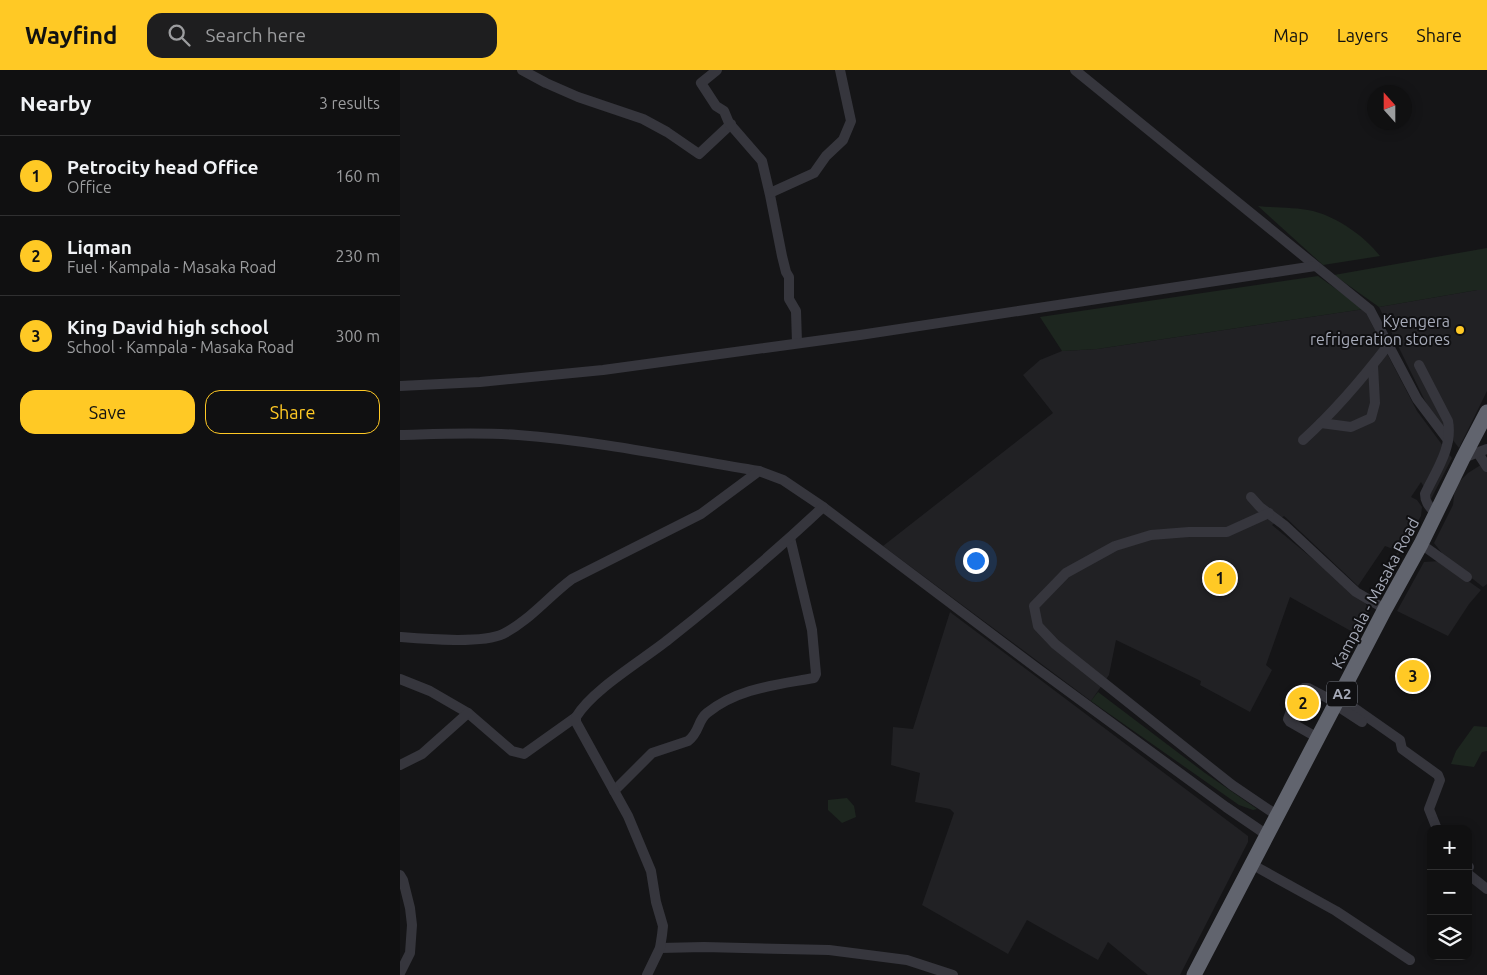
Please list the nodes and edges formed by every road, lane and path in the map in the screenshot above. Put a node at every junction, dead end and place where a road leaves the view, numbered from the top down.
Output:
1 (522, 70) edge
2 (717, 70) edge
3 (840, 70) edge
4 (1075, 70) edge
5 (731, 124) junction
6 (770, 193) junction
7 (1315, 266) junction
8 (797, 343) junction
9 (1389, 344) junction
10 (1419, 365) dead end
11 (1372, 366) junction
12 (400, 386) edge
13 (1487, 412) edge
14 (1321, 423) junction
15 (400, 436) edge
16 (1303, 440) dead end
17 (1448, 440) junction
18 (1482, 451) edge
19 (1462, 458) junction
20 (1487, 467) edge
21 (759, 471) junction
22 (1251, 497) dead end
23 (823, 507) junction
24 (1269, 513) junction
25 (1436, 514) junction
26 (790, 538) junction
27 (1421, 544) junction
28 (1467, 577) dead end
29 (1385, 610) junction
30 (400, 637) edge
31 (400, 679) edge
32 (1302, 690) dead end
33 (1337, 702) junction
34 (1291, 711) dead end
35 (468, 713) junction
36 (576, 717) junction
37 (1318, 738) junction
38 (400, 765) edge
39 (614, 791) junction
40 (1278, 816) junction
41 (1429, 825) edge
42 (1435, 825) edge
43 (1267, 835) junction
44 (1253, 865) junction
45 (400, 875) edge
46 (1472, 877) edge
47 (1487, 889) edge
48 (660, 948) junction
49 (1410, 960) dead end
50 (400, 973) edge
51 (647, 975) edge
52 (953, 975) edge
53 (1194, 975) edge

1 - 5 street
2 - 5 street
3 - 6 street
4 - 7 street
5 - 6 street
6 - 8 street
7 - 8 street
7 - 9 street
8 - 12 street
9 - 11 street
9 - 17 street
10 - 17 street
11 - 14 street
11 - 14 street
13 - 19 highway, Kampala - Masaka Road / A2
14 - 16 street
15 - 21 street
17 - 25 street
18 - 19 street
18 - 20 street
19 - 25 highway, Kampala - Masaka Road / A2
21 - 23 street
21 - 30 street
22 - 24 street
23 - 26 street
23 - 43 street
24 - 29 street
24 - 40 street
25 - 27 highway, Kampala - Masaka Road / A2
26 - 36 street
26 - 39 street
27 - 28 street
27 - 29 highway, Kampala - Masaka Road / A2
29 - 33 highway, Kampala - Masaka Road / A2
31 - 35 street
32 - 33 street
33 - 37 highway, Kampala - Masaka Road / A2
33 - 41 street
33 - 42 street
34 - 37 street
35 - 36 street
35 - 38 street
36 - 39 street
37 - 40 highway, Kampala - Masaka Road / A2
39 - 48 street
40 - 43 highway, Kampala - Masaka Road / A2
43 - 44 highway, Kampala - Masaka Road / A2
44 - 49 street
44 - 53 highway, Kampala - Masaka Road / A2
45 - 50 street
46 - 47 street
48 - 51 street
48 - 52 street

